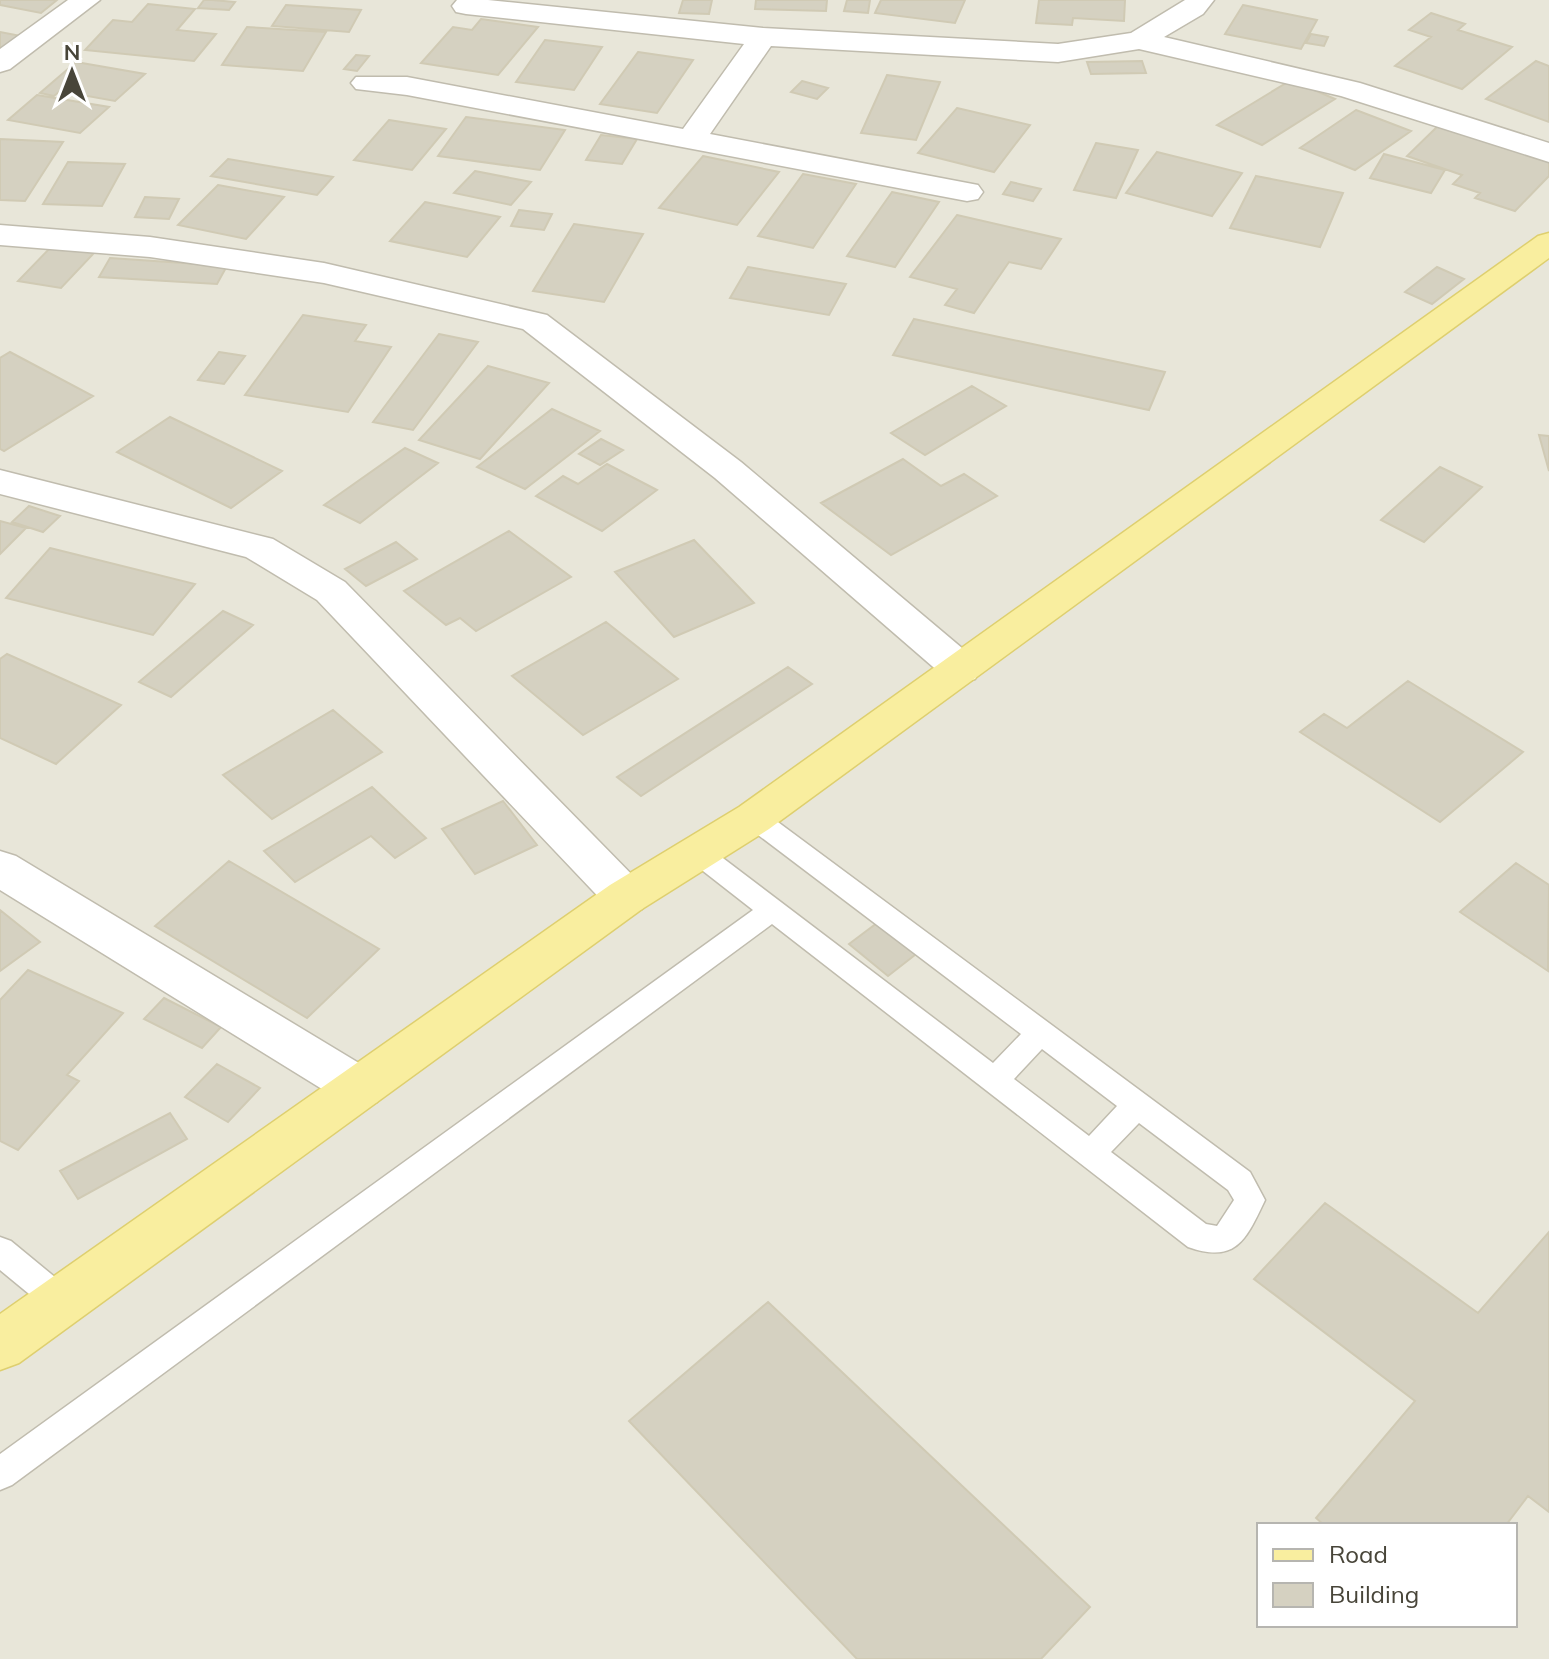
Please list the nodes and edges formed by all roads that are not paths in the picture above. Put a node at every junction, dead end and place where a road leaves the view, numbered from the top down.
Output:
1 (86, 0) edge
2 (1200, 0) edge
3 (466, 6) dead end
4 (763, 37) junction
5 (1139, 40) junction
6 (0, 63) edge
7 (366, 83) dead end
8 (691, 140) junction
9 (1549, 153) edge
10 (967, 192) dead end
11 (0, 235) edge
12 (1549, 243) edge
13 (0, 482) edge
14 (961, 669) junction
15 (754, 818) junction
16 (698, 853) junction
17 (0, 868) edge
18 (626, 897) junction
19 (772, 910) junction
20 (1041, 1032) junction
21 (995, 1080) junction
22 (360, 1088) junction
23 (1137, 1105) junction
24 (1090, 1154) junction
25 (0, 1251) edge
26 (62, 1302) junction
27 (0, 1345) edge
28 (0, 1474) edge

1 - 6 street
2 - 5 street
3 - 4 street
4 - 5 street
4 - 8 street
5 - 9 street
7 - 8 street
8 - 10 street
11 - 14 street
12 - 14 main road
13 - 18 street
14 - 15 main road
15 - 16 main road
15 - 20 lane
16 - 18 main road
16 - 19 lane
17 - 22 street
18 - 22 main road
19 - 21 lane
19 - 28 lane
20 - 21 lane
20 - 23 lane
21 - 24 lane
22 - 26 main road
23 - 24 lane
23 - 24 lane
25 - 26 lane
26 - 27 main road

